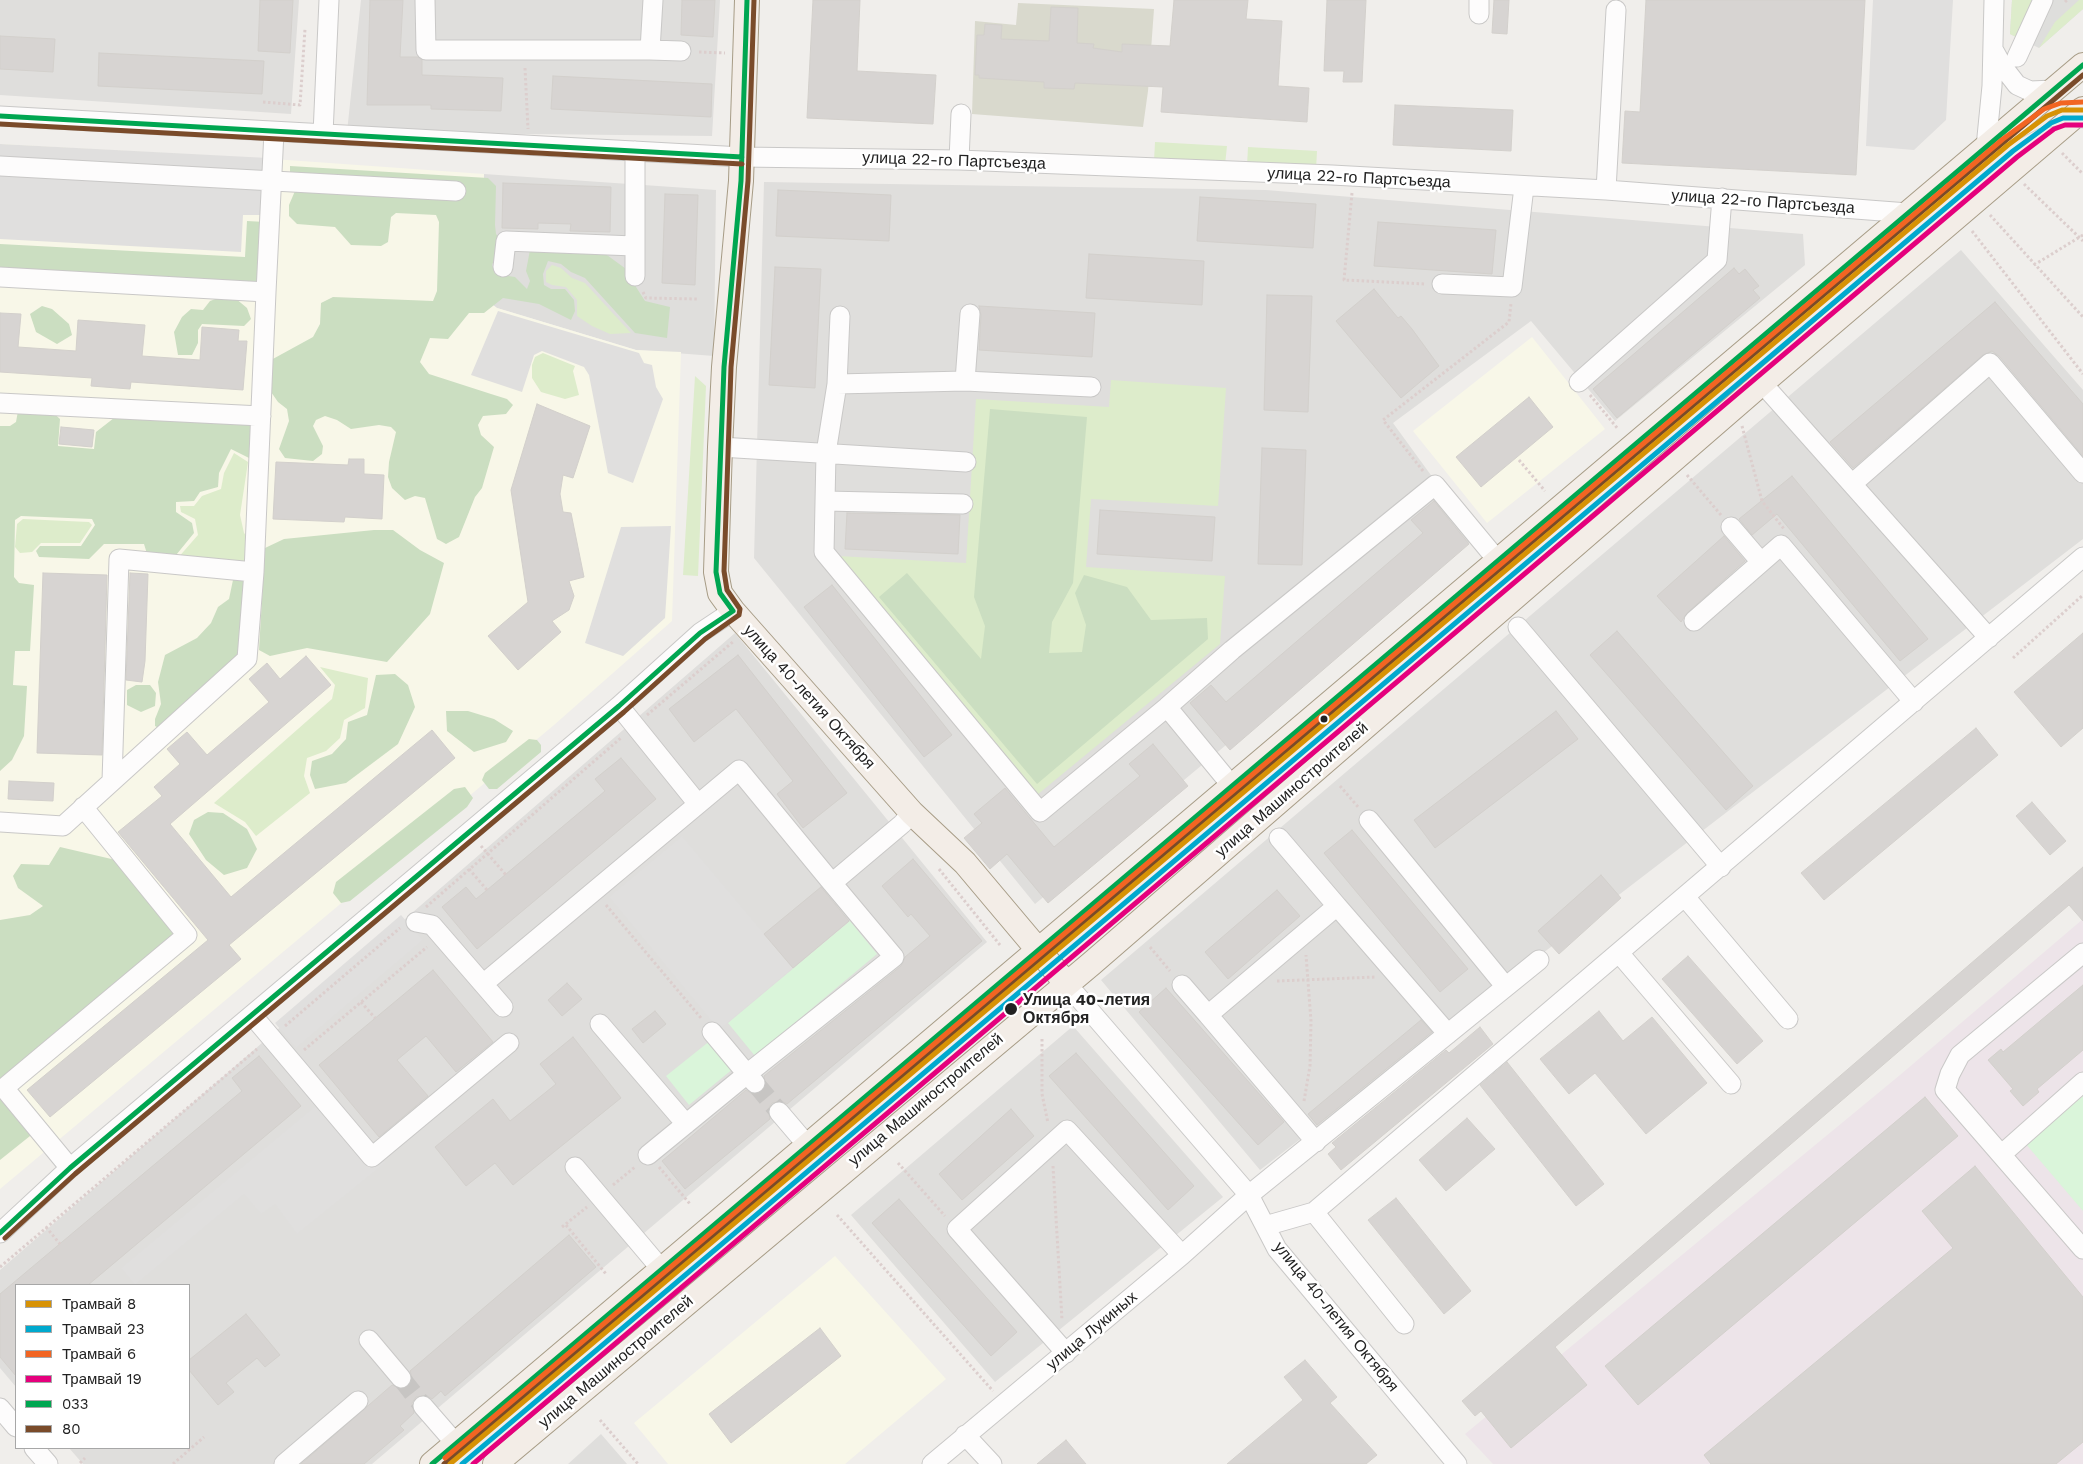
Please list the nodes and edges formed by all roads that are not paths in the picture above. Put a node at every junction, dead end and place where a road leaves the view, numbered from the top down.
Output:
1 (329, 0) edge
2 (425, 0) edge
3 (653, 0) edge
4 (747, 0) edge
5 (1994, 0) edge
6 (2043, 0) edge
7 (1616, 10) dead end
8 (1993, 49) junction
9 (650, 50) junction
10 (681, 51) road end
11 (2017, 58) dead end
12 (2083, 65) edge
13 (2054, 90) junction
14 (2083, 109) edge
15 (961, 114) dead end
16 (0, 116) edge
17 (274, 132) junction
18 (323, 134) junction
19 (1986, 147) junction
20 (635, 151) junction
21 (742, 158) junction
22 (959, 160) junction
23 (0, 166) edge
24 (272, 182) junction
25 (1524, 187) junction
26 (1606, 190) junction
27 (456, 191) dead end
28 (1722, 198) junction
29 (1908, 213) junction
30 (634, 246) junction
31 (503, 266) dead end
32 (635, 276) road end
33 (0, 277) edge
34 (1442, 284) road end
35 (266, 292) junction
36 (970, 314) dead end
37 (840, 316) dead end
38 (964, 381) junction
39 (1579, 382) road end
40 (1762, 383) junction
41 (837, 384) junction
42 (1091, 387) dead end
43 (0, 403) edge
44 (261, 416) junction
45 (720, 447) junction
46 (826, 453) junction
47 (966, 462) dead end
48 (2083, 473) edge
49 (1852, 484) junction
50 (825, 502) junction
51 (962, 504) dead end
52 (1731, 527) road end
53 (2083, 558) edge
54 (1498, 561) junction
55 (1761, 562) junction
56 (254, 572) junction
57 (732, 611) junction
58 (1694, 621) dead end
59 (1518, 627) dead end
60 (1989, 638) junction
61 (1914, 702) junction
62 (619, 706) junction
63 (1167, 707) junction
64 (112, 781) junction
65 (1232, 786) junction
66 (698, 804) junction
67 (83, 807) junction
68 (912, 813) junction
69 (1368, 820) road end
70 (0, 822) edge
71 (1279, 838) dead end
72 (1720, 867) junction
73 (832, 883) junction
74 (1684, 897) junction
75 (1337, 906) junction
76 (414, 920) road end
77 (1038, 950) junction
78 (1619, 953) junction
79 (1539, 960) dead end
80 (2080, 963) edge
81 (1066, 983) junction
82 (483, 984) junction
83 (1182, 985) road end
84 (1506, 987) junction
85 (503, 1007) dead end
86 (252, 1014) junction
87 (1208, 1015) junction
88 (1788, 1019) dead end
89 (600, 1024) dead end
90 (712, 1032) road end
91 (1448, 1034) junction
92 (509, 1043) dead end
93 (751, 1079) junction
94 (2083, 1082) edge
95 (1730, 1084) dead end
96 (779, 1112) tunnel mouth
97 (686, 1124) junction
98 (1316, 1142) junction
99 (808, 1146) junction
100 (2002, 1154) junction
101 (648, 1155) road end
102 (575, 1167) dead end
103 (70, 1168) junction
104 (1249, 1195) junction
105 (1314, 1212) junction
106 (1265, 1226) junction
107 (0, 1232) edge
108 (2083, 1249) edge
109 (1182, 1255) junction
110 (662, 1270) junction
111 (1404, 1324) dead end
112 (369, 1340) dead end
113 (1065, 1351) junction
114 (401, 1378) tunnel mouth
115 (358, 1401) dead end
116 (423, 1406) tunnel mouth
117 (0, 1408) edge
118 (15, 1426) edge
119 (965, 1435) junction
120 (456, 1444) junction
121 (35, 1449) edge
122 (48, 1464) edge
123 (284, 1464) edge
124 (432, 1464) edge
125 (495, 1464) edge
126 (932, 1464) edge
127 (992, 1464) edge
128 (1457, 1464) edge

1 - 18 street
2 - 9 street
3 - 9 street
4 - 21 main road, улица 40-летия Октября
5 - 8 street
6 - 11 street
7 - 26 street
8 - 13 street
8 - 19 street
9 - 10 street
12 - 13 main road
13 - 19 main road
14 - 40 main road, улица Машиностроителей
15 - 22 street
16 - 17 street, улица 22-го Партсъезда
17 - 18 street, улица 22-го Партсъезда
17 - 24 street
18 - 20 street, улица 22-го Партсъезда
19 - 29 main road
20 - 21 street, улица 22-го Партсъезда
20 - 30 street
21 - 22 street, улица 22-го Партсъезда
21 - 45 main road, улица 40-летия Октября
22 - 25 street, улица 22-го Партсъезда
23 - 24 street
24 - 27 street
24 - 35 street
25 - 26 street, улица 22-го Партсъезда
25 - 34 street
26 - 28 street, улица 22-го Партсъезда
28 - 29 street, улица 22-го Партсъезда
28 - 39 street
29 - 54 main road
30 - 31 street
30 - 32 street
33 - 35 street
35 - 44 street
36 - 38 street
37 - 41 street
38 - 41 street
38 - 42 street
40 - 49 street
40 - 81 main road, улица Машиностроителей
41 - 46 street
43 - 44 street
44 - 56 street
45 - 46 street
45 - 57 main road, улица 40-летия Октября
46 - 47 street
46 - 50 street
48 - 49 street
49 - 60 street
50 - 51 street
50 - 63 street
52 - 55 street
53 - 60 street
54 - 63 street
54 - 65 main road
55 - 58 street
55 - 61 street
56 - 64 street
56 - 64 street
57 - 62 street
57 - 68 main road, улица 40-летия Октября
59 - 72 street
60 - 61 street
61 - 72 street
62 - 66 street
62 - 86 street
63 - 65 street
64 - 67 street
65 - 77 main road
66 - 73 street
66 - 82 street
67 - 70 street
67 - 103 street
68 - 73 street
68 - 77 main road, улица 40-летия Октября
69 - 84 street
71 - 75 street
72 - 74 street
73 - 93 street
74 - 78 street
74 - 88 street
75 - 87 street
75 - 91 street
76 - 82 street
77 - 81 main road, улица 40-летия Октября
77 - 99 main road
78 - 95 street
78 - 105 street
79 - 84 street, улица Лукиных
80 - 100 street
81 - 104 street, улица 40-летия Октября
81 - 125 main road, улица Машиностроителей
82 - 85 street
83 - 87 street
84 - 91 street, улица Лукиных
86 - 92 street
86 - 103 street
87 - 98 street
89 - 97 street
90 - 93 street
91 - 98 street, улица Лукиных
93 - 97 street
94 - 100 street
96 - 99 street
97 - 101 street
98 - 104 street, улица Лукиных
99 - 110 main road
100 - 108 street
102 - 110 street
103 - 107 street
104 - 106 street, улица 40-летия Октября
104 - 109 street, улица Лукиных
105 - 106 street
105 - 111 street
106 - 128 street, улица 40-летия Октября
109 - 113 street, улица Лукиных
109 - 113 street
110 - 120 main road
112 - 114 street
113 - 119 street, улица Лукиных
115 - 123 street
116 - 120 street
117 - 118 street
119 - 126 street, улица Лукиных
119 - 127 street
120 - 124 main road
121 - 122 street

